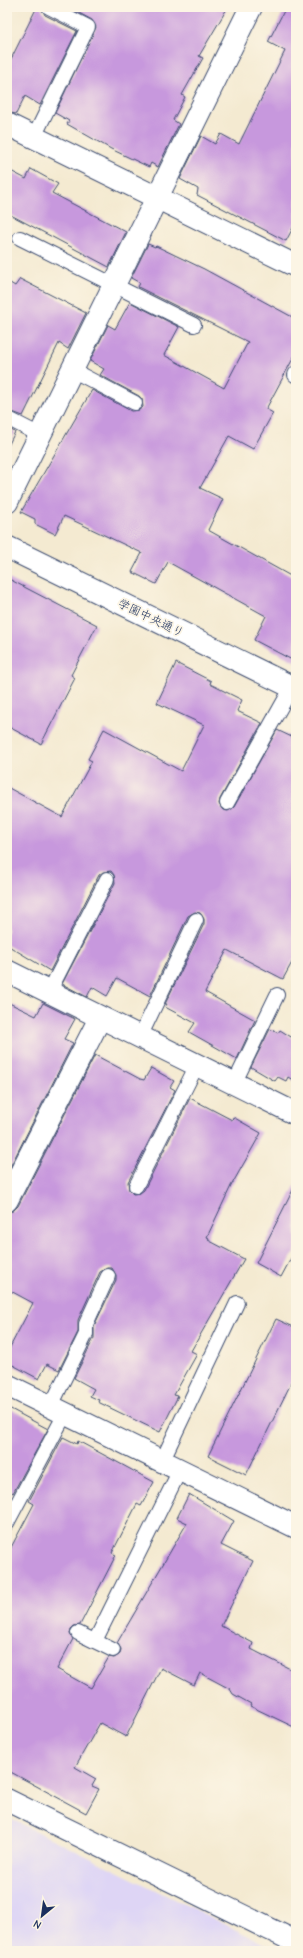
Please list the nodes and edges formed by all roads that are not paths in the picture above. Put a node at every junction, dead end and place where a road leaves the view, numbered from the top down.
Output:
1 (49, 7) edge
2 (251, 7) edge
3 (7, 124) edge
4 (34, 137) junction
5 (157, 198) junction
6 (20, 238) dead end
7 (296, 266) edge
8 (114, 286) junction
9 (194, 325) dead end
10 (72, 370) junction
11 (135, 403) dead end
12 (7, 418) edge
13 (40, 435) junction
14 (7, 502) edge
15 (7, 546) edge
16 (294, 688) edge
17 (226, 803) dead end
18 (107, 878) dead end
19 (196, 920) dead end
20 (7, 971) edge
21 (49, 992) junction
22 (277, 994) dead end
23 (100, 1018) junction
24 (140, 1037) junction
25 (197, 1065) junction
26 (234, 1084) junction
27 (296, 1114) edge
28 (136, 1186) dead end
29 (7, 1200) edge
30 (108, 1276) dead end
31 (237, 1303) dead end
32 (7, 1385) edge
33 (58, 1410) junction
34 (171, 1466) junction
35 (7, 1523) edge
36 (296, 1527) edge
37 (78, 1633) dead end
38 (96, 1641) junction
39 (113, 1650) dead end
40 (7, 1800) edge
41 (296, 1942) edge

1 - 4 lane
2 - 5 street
3 - 4 street
4 - 5 street
5 - 7 street
5 - 8 street
6 - 8 lane
8 - 9 lane
8 - 10 street
10 - 11 lane
10 - 13 street
12 - 13 lane
13 - 14 street
15 - 16 street, 学園中央通り
16 - 17 lane
18 - 21 lane
19 - 24 lane
20 - 21 street
21 - 23 street
22 - 26 lane
23 - 24 street
23 - 29 street
24 - 25 street
25 - 26 street
25 - 28 lane
26 - 27 street
30 - 33 lane
31 - 34 lane
32 - 33 street
33 - 34 street
33 - 35 lane
34 - 36 street
34 - 38 lane
37 - 38 lane
38 - 39 lane
40 - 41 street

